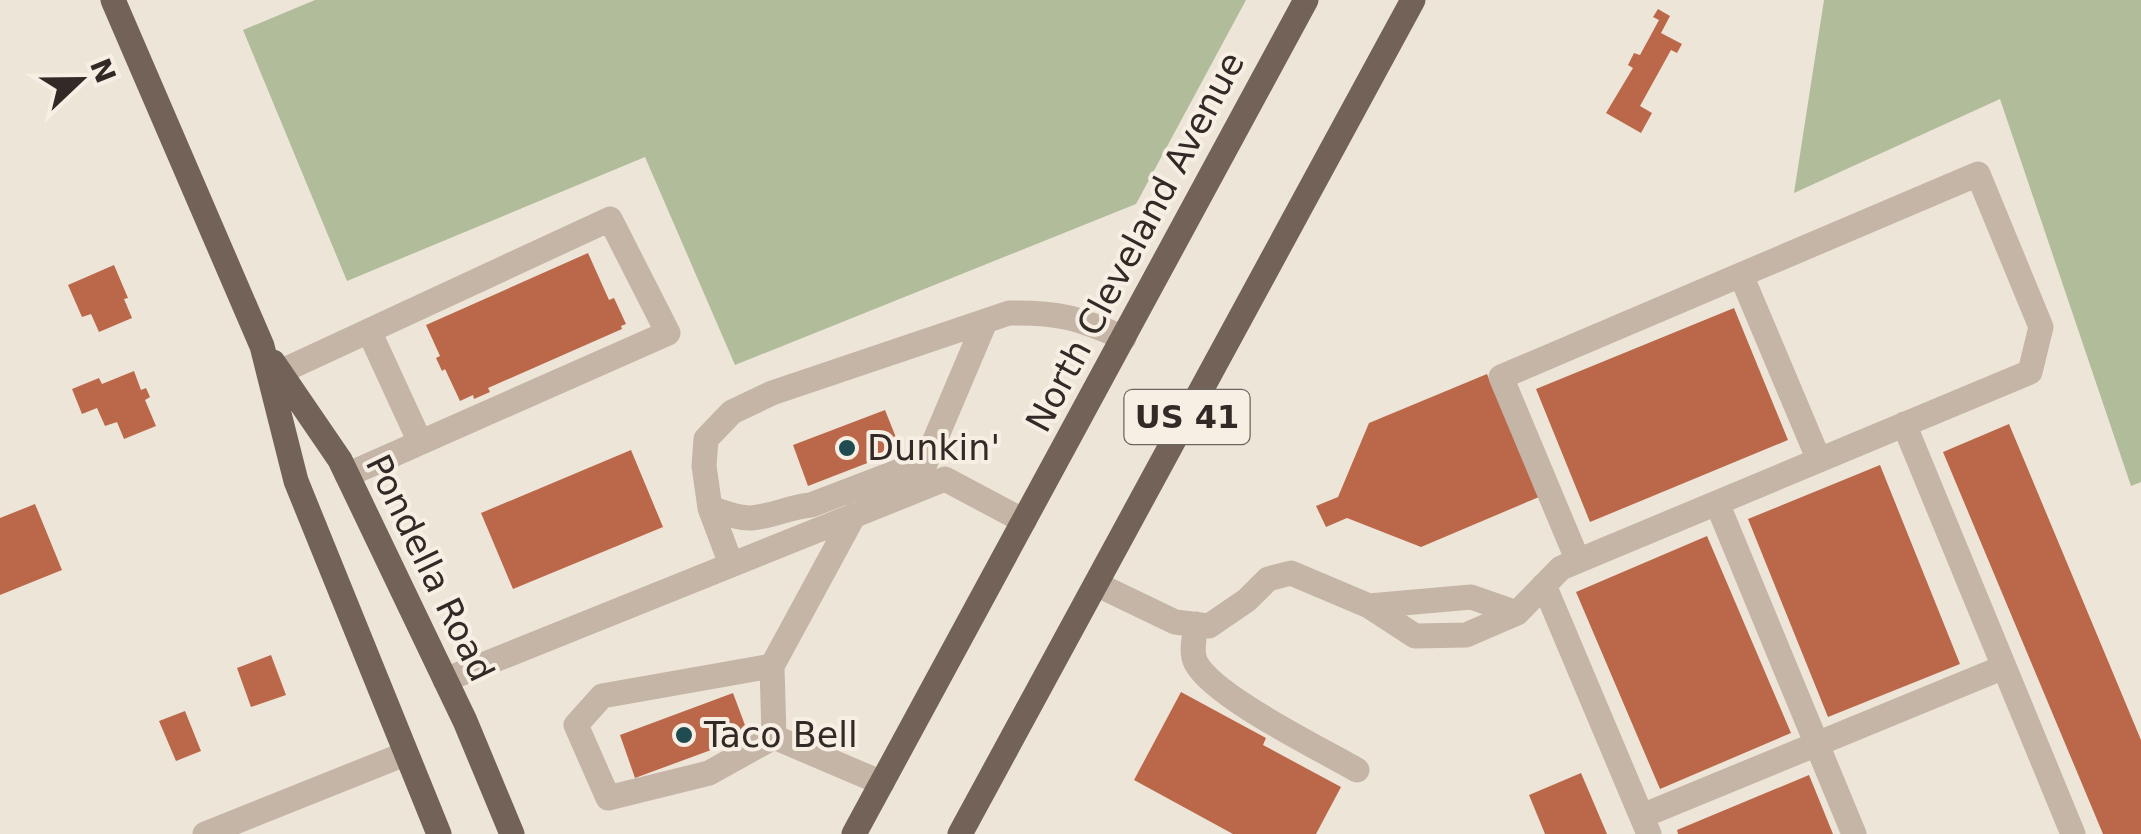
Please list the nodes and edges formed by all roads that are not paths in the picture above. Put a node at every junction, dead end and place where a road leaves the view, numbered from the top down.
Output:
1 (113, 0) edge
2 (1306, 0) edge
3 (1413, 0) edge
4 (1742, 275) junction
5 (985, 322) junction
6 (369, 330) junction
7 (1124, 338) junction
8 (262, 346) junction
9 (280, 372) junction
10 (1904, 424) junction
11 (420, 442) junction
12 (1819, 460) junction
13 (926, 461) junction
14 (347, 475) junction
15 (914, 492) junction
16 (1717, 502) junction
17 (710, 508) junction
18 (854, 515) junction
19 (1024, 522) junction
20 (1578, 561) junction
21 (732, 564) junction
22 (1096, 584) junction
23 (1544, 586) junction
24 (1369, 606) junction
25 (1518, 613) junction
26 (1196, 624) junction
27 (772, 666) junction
28 (2004, 667) junction
29 (445, 680) junction
30 (774, 737) junction
31 (1817, 744) junction
32 (405, 754) junction
33 (1357, 770) dead end
34 (882, 783) junction
35 (1645, 825) edge
36 (205, 834) edge
37 (439, 834) edge
38 (512, 834) edge
39 (854, 834) edge
40 (960, 834) edge
41 (1854, 834) edge
42 (2073, 834) edge

1 - 8 main road, Pondella Road
2 - 7 main road, North Cleveland Avenue / US 41
3 - 22 main road, US 41
4 - 10 street
4 - 12 street
4 - 20 street
5 - 7 street
5 - 13 street
5 - 17 street
6 - 9 street
6 - 11 street
6 - 11 street
7 - 19 main road, North Cleveland Avenue / US 41
8 - 9 main road, Pondella Road
8 - 32 main road, Pondella Road
9 - 14 main road, Pondella Road
10 - 12 street
10 - 28 street
11 - 14 street
12 - 16 street
13 - 15 street
13 - 17 street
14 - 29 main road, Pondella Road
15 - 18 street
15 - 19 street
16 - 20 street
16 - 31 street
17 - 21 street
18 - 21 street
18 - 27 street
19 - 34 main road, North Cleveland Avenue / US 41
20 - 23 street
21 - 29 street
22 - 26 street
22 - 40 main road, US 41
23 - 25 street
23 - 35 street
24 - 25 street
24 - 25 street
24 - 26 street
26 - 33 street
27 - 30 street
27 - 30 street
28 - 31 street
28 - 42 street
29 - 38 main road, Pondella Road
30 - 34 street
31 - 35 street
31 - 41 street
32 - 36 street
32 - 37 main road, Pondella Road
34 - 39 main road, North Cleveland Avenue / US 41

